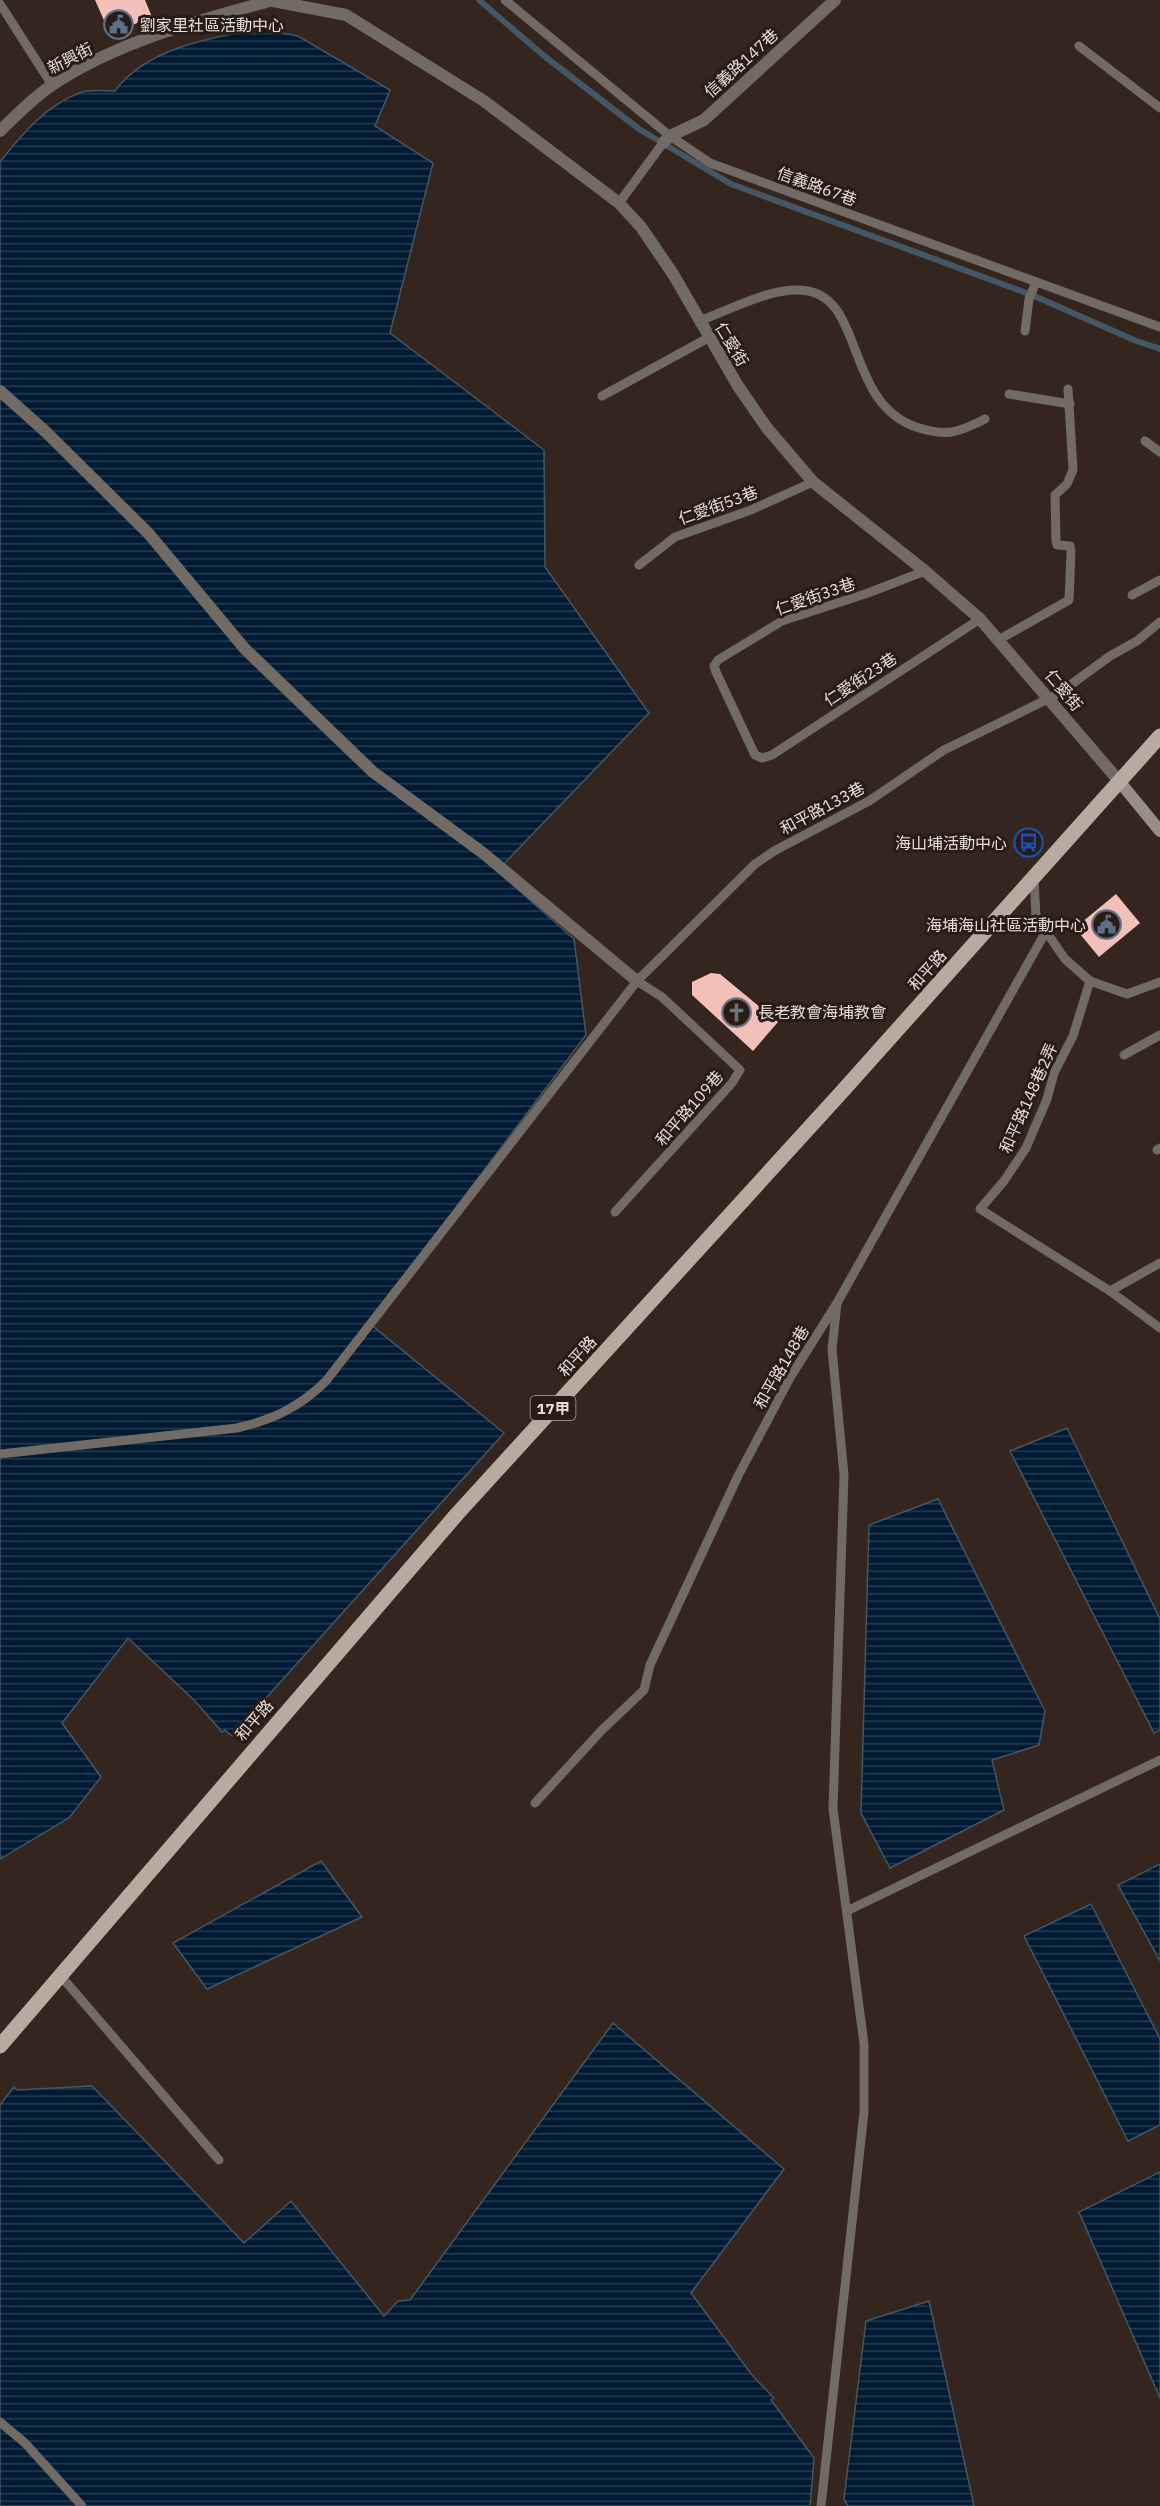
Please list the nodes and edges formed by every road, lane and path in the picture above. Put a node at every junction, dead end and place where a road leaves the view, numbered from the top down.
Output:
1 (505, 0) edge
2 (835, 0) edge
3 (269, 1) edge
4 (0, 4) edge
5 (1079, 46) dead end
6 (52, 85) junction
7 (1160, 108) edge
8 (0, 131) edge
9 (667, 140) junction
10 (620, 203) junction
11 (1034, 285) junction
12 (699, 321) junction
13 (1160, 326) edge
14 (1025, 331) dead end
15 (708, 338) junction
16 (1068, 388) dead end
17 (0, 391) edge
18 (1009, 394) dead end
19 (602, 396) dead end
20 (1070, 404) junction
21 (985, 418) dead end
22 (1144, 441) dead end
23 (1160, 452) edge
24 (813, 482) junction
25 (639, 565) dead end
26 (925, 571) junction
27 (1160, 580) edge
28 (1132, 595) dead end
29 (980, 619) junction
30 (1160, 622) edge
31 (1000, 639) junction
32 (1049, 698) junction
33 (1160, 736) edge
34 (755, 755) joint
35 (1119, 781) junction
36 (1160, 831) edge
37 (1034, 878) junction
38 (1045, 933) junction
39 (637, 981) junction
40 (1090, 981) junction
41 (1160, 982) edge
42 (1160, 1035) edge
43 (1124, 1055) dead end
44 (615, 1212) dead end
45 (1160, 1263) edge
46 (1110, 1292) junction
47 (837, 1303) junction
48 (1160, 1328) edge
49 (0, 1454) edge
50 (1160, 1760) edge
51 (535, 1803) dead end
52 (849, 1910) junction
53 (60, 1975) junction
54 (0, 2046) edge
55 (219, 2160) dead end
56 (0, 2422) edge
57 (82, 2506) edge
58 (820, 2506) edge

1 - 9 lane, 信義路67巷
2 - 9 street, 信義路147巷
3 - 6 street, 新興街
3 - 10 street, 仁愛街
4 - 6 lane
5 - 7 lane
6 - 8 street, 新興街
9 - 10 lane
9 - 11 lane, 信義路67巷
10 - 12 street, 仁愛街
11 - 13 lane, 信義路67巷
11 - 14 lane
12 - 15 street, 仁愛街
12 - 21 lane
15 - 19 lane
15 - 24 street, 仁愛街
16 - 20 lane
17 - 39 street
18 - 20 lane
20 - 31 lane
22 - 23 lane
24 - 25 lane, 仁愛街53巷
24 - 26 street, 仁愛街
26 - 29 street, 仁愛街
26 - 34 lane, 仁愛街33巷
27 - 28 lane
29 - 31 street, 仁愛街
29 - 34 lane, 仁愛街23巷
30 - 32 lane, 和平路133巷
31 - 32 street, 仁愛街
32 - 35 street, 仁愛街
32 - 39 lane, 和平路133巷
33 - 35 main road, 17甲
35 - 36 street
35 - 37 main road, 和平路 / 17甲
37 - 38 lane
37 - 53 main road, 和平路 / 17甲
38 - 40 lane
38 - 47 lane, 和平路148巷
39 - 44 lane, 和平路109巷
39 - 49 lane, 和平路133巷
40 - 41 lane
40 - 46 lane, 和平路148巷2弄
42 - 43 lane
45 - 46 lane
46 - 48 lane, 和平路148巷2弄
47 - 51 lane, 和平路148巷
47 - 52 lane
50 - 52 lane
52 - 58 lane
53 - 54 main road, 和平路 / 17甲
53 - 55 lane
56 - 57 lane

